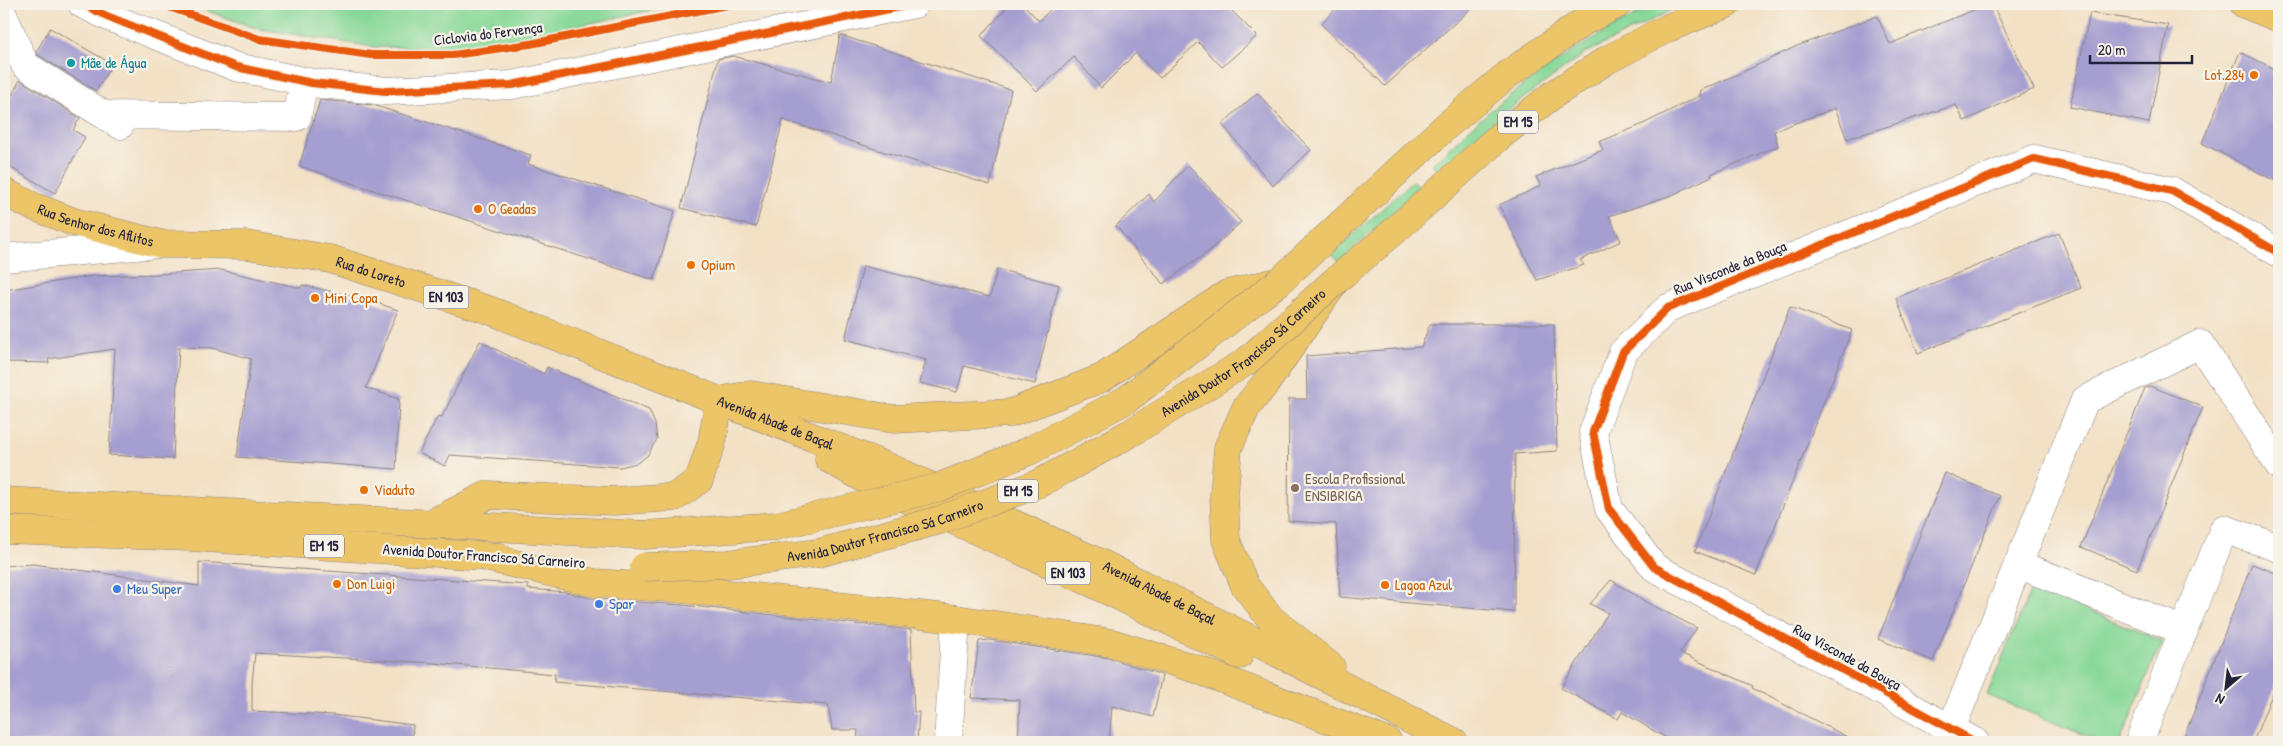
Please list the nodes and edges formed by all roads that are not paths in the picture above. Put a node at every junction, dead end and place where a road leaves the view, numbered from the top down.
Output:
1 (82, 4) edge
2 (914, 4) edge
3 (1618, 4) edge
4 (1727, 4) edge
5 (2244, 4) edge
6 (2279, 18) edge
7 (5, 26) edge
8 (304, 81) junction
9 (4, 192) edge
10 (161, 244) junction
11 (2279, 253) edge
12 (4, 258) edge
13 (1336, 280) junction
14 (1280, 281) junction
15 (719, 401) junction
16 (2279, 465) edge
17 (4, 501) edge
18 (430, 524) junction
19 (4, 530) edge
20 (2279, 548) edge
21 (482, 556) junction
22 (2018, 564) junction
23 (956, 619) junction
24 (2184, 631) junction
25 (1951, 729) junction
26 (1414, 731) edge
27 (948, 742) edge
28 (1388, 742) edge
29 (1454, 742) edge
30 (1975, 742) edge
31 (2139, 742) edge

1 - 8 street
2 - 8 street
3 - 14 main road, Avenida Doutor Francisco Sá Carneiro / EM 15
4 - 13 main road, Avenida Doutor Francisco Sá Carneiro / EM 15
5 - 6 main road
7 - 8 street
9 - 10 main road, Rua Senhor dos Aflitos / EN 103
10 - 12 street, Rua do Loreto
10 - 15 main road, Rua do Loreto / EN 103
11 - 25 street, Rua Visconde da Bouça
13 - 21 main road, Avenida Doutor Francisco Sá Carneiro / EM 15, bridge
13 - 26 main road
14 - 15 main road
14 - 18 main road, Avenida Doutor Francisco Sá Carneiro / EM 15, bridge
15 - 18 main road
15 - 26 main road, Avenida Abade de Baçal / EN 103
16 - 22 street
17 - 18 main road, Avenida Doutor Francisco Sá Carneiro / EM 15
19 - 21 main road, Avenida Doutor Francisco Sá Carneiro / EM 15
20 - 24 street
21 - 23 main road
22 - 24 street
22 - 25 street
23 - 27 street
23 - 28 main road
24 - 31 street
25 - 30 street, Rua Visconde da Bouça
26 - 29 main road, Avenida Abade de Baçal / EN 103

